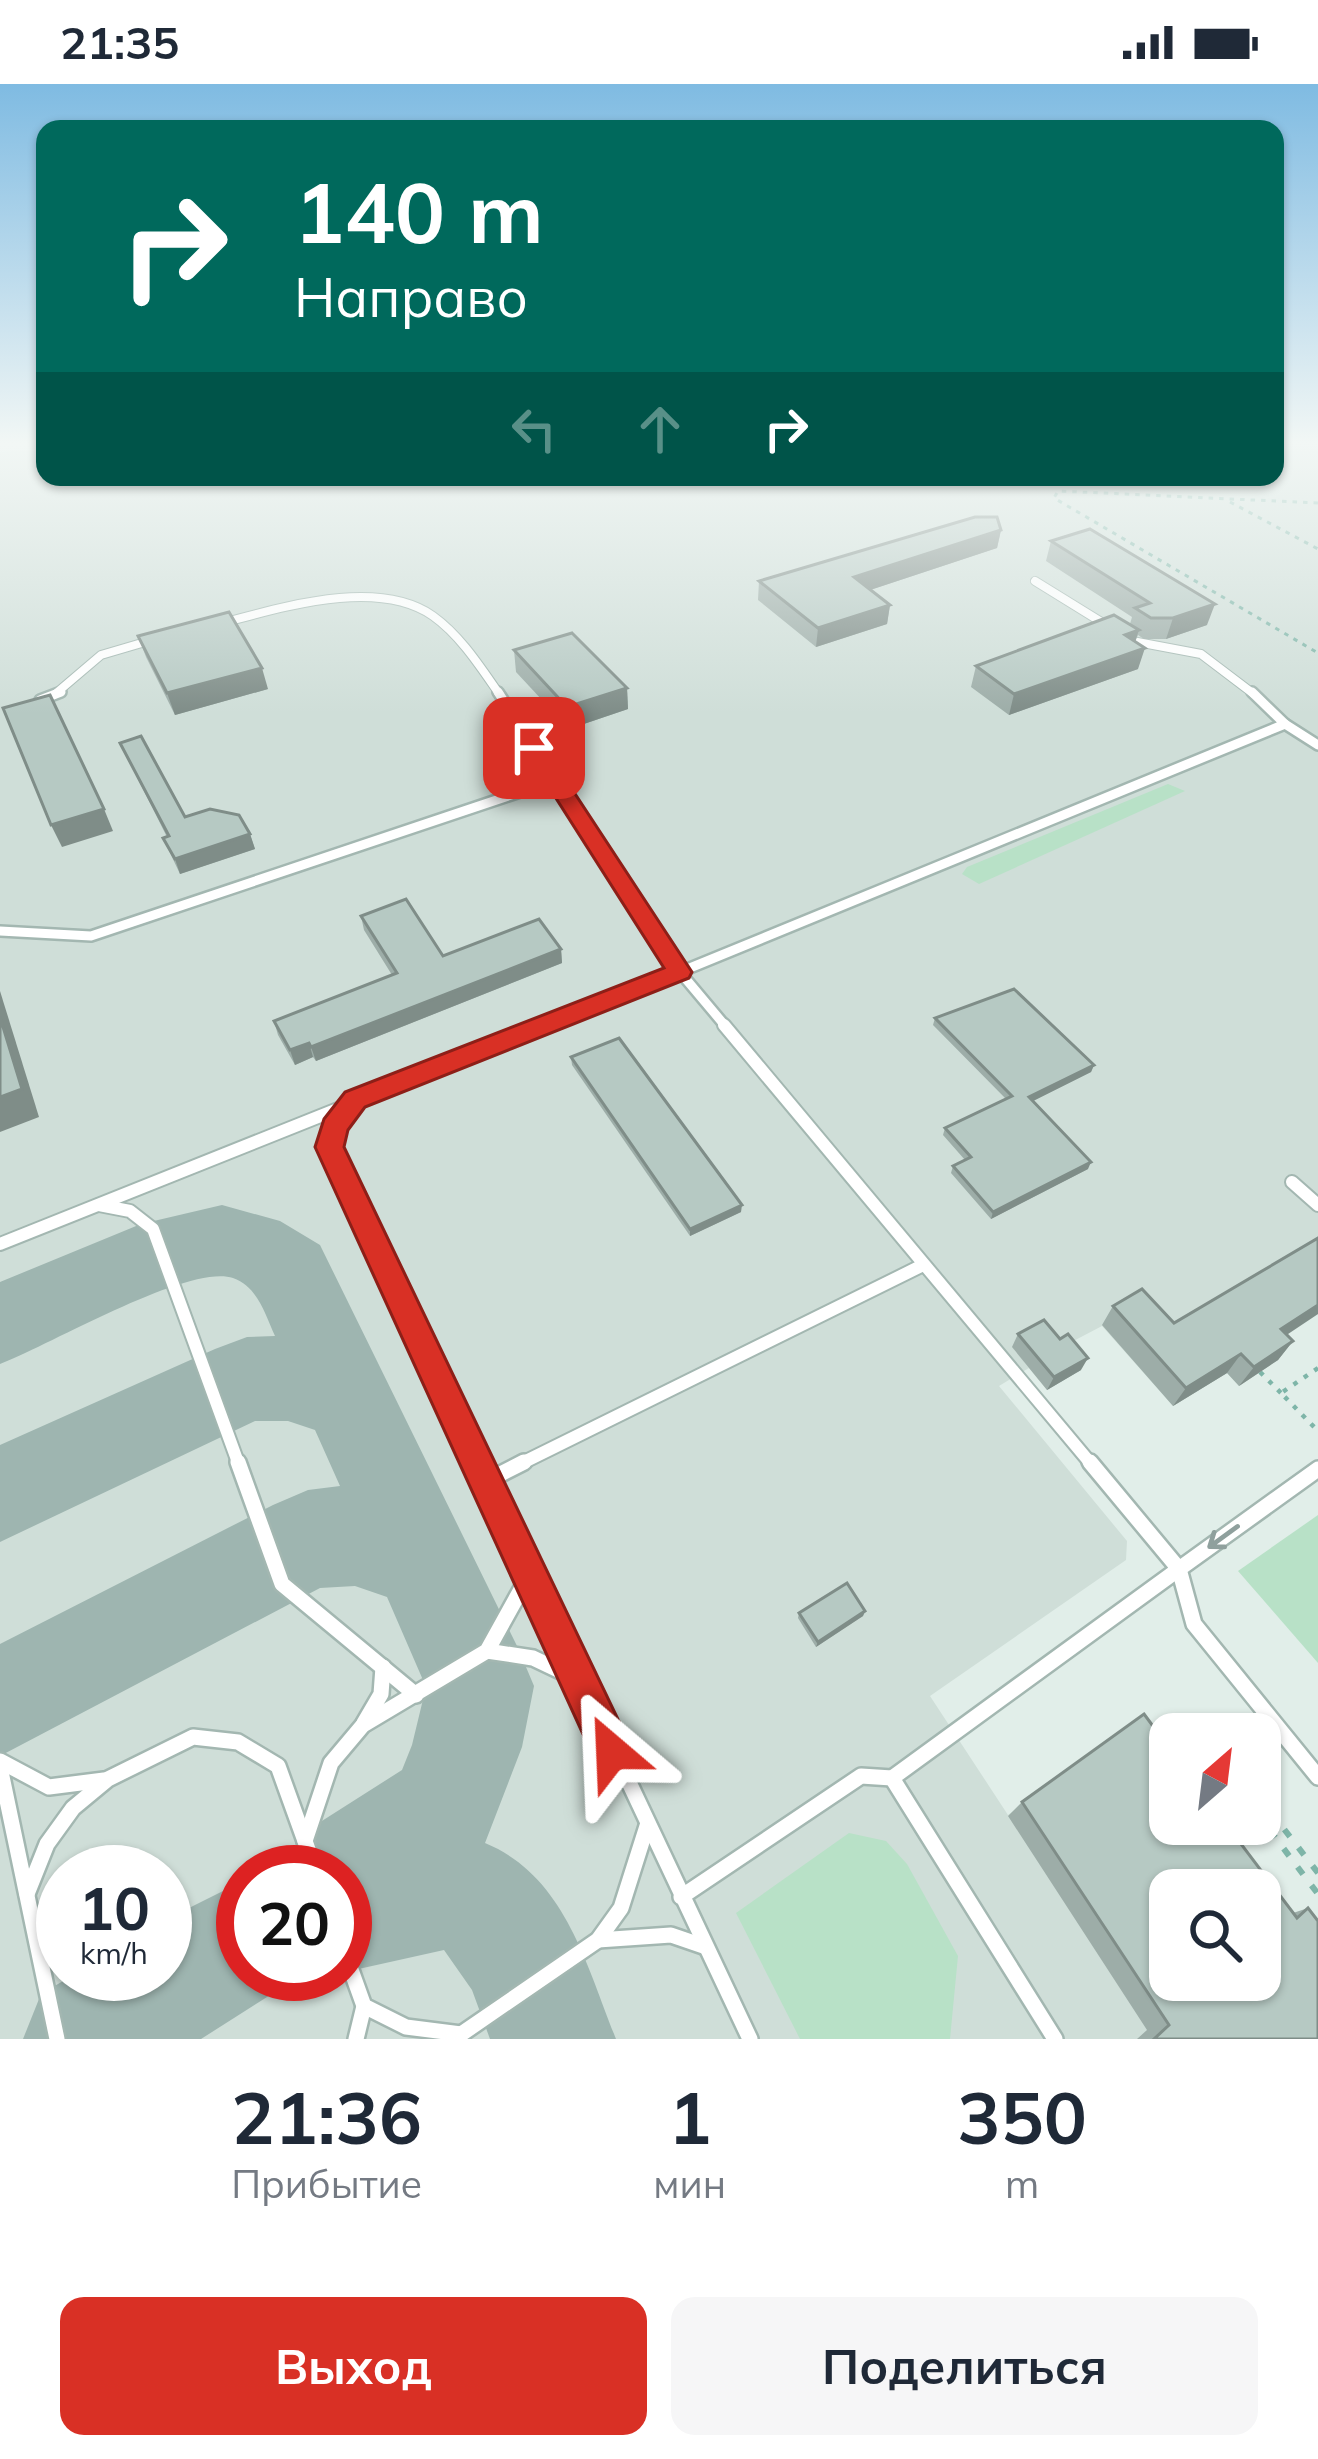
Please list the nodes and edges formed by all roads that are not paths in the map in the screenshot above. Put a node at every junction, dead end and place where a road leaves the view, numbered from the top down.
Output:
1 (1035, 581) dead end
2 (213, 625) edge
3 (172, 635) edge
4 (34, 701) edge
5 (1285, 724) junction
6 (1318, 745) edge
7 (556, 780) junction
8 (0, 931) edge
9 (680, 972) junction
10 (355, 1100) junction
11 (1292, 1183) dead end
12 (96, 1204) junction
13 (1318, 1204) edge
14 (0, 1244) edge
15 (922, 1265) junction
16 (1318, 1469) edge
17 (483, 1483) junction
18 (1179, 1569) junction
19 (528, 1577) junction
20 (487, 1651) junction
21 (383, 1667) junction
22 (577, 1679) junction
23 (416, 1695) junction
24 (363, 1725) junction
25 (0, 1764) edge
26 (1318, 1777) edge
27 (892, 1778) junction
28 (108, 1779) junction
29 (647, 1826) junction
30 (305, 1841) junction
31 (306, 1845) edge
32 (27, 1894) junction
33 (681, 1898) junction
34 (598, 1940) junction
35 (706, 1947) junction
36 (362, 2001) edge
37 (364, 2006) junction
38 (457, 2037) edge
39 (57, 2039) edge
40 (356, 2039) edge
41 (750, 2039) edge
42 (1055, 2039) edge

1 - 5 lane
2 - 7 lane
3 - 4 lane
5 - 6 lane
5 - 9 lane
7 - 8 lane
7 - 9 lane
9 - 10 lane
9 - 15 lane
10 - 12 lane
10 - 17 lane
11 - 13 lane
12 - 14 lane
12 - 21 lane
15 - 17 lane
15 - 18 lane
16 -> 18 lane
17 - 19 lane
18 - 26 lane
18 - 27 lane
19 - 20 lane
19 - 22 lane
20 - 22 lane
20 - 23 lane
21 - 23 lane
21 - 24 lane
22 - 29 lane
23 - 24 lane
24 - 30 lane
25 - 28 lane
25 - 32 lane
27 - 33 lane
27 - 42 lane
28 - 30 lane
28 - 32 lane
29 - 33 lane
29 - 34 lane
30 - 31 lane
32 - 39 lane
33 - 35 lane
34 - 35 lane
34 - 38 lane
35 - 41 lane
36 - 37 lane
37 - 38 lane
37 - 40 lane

